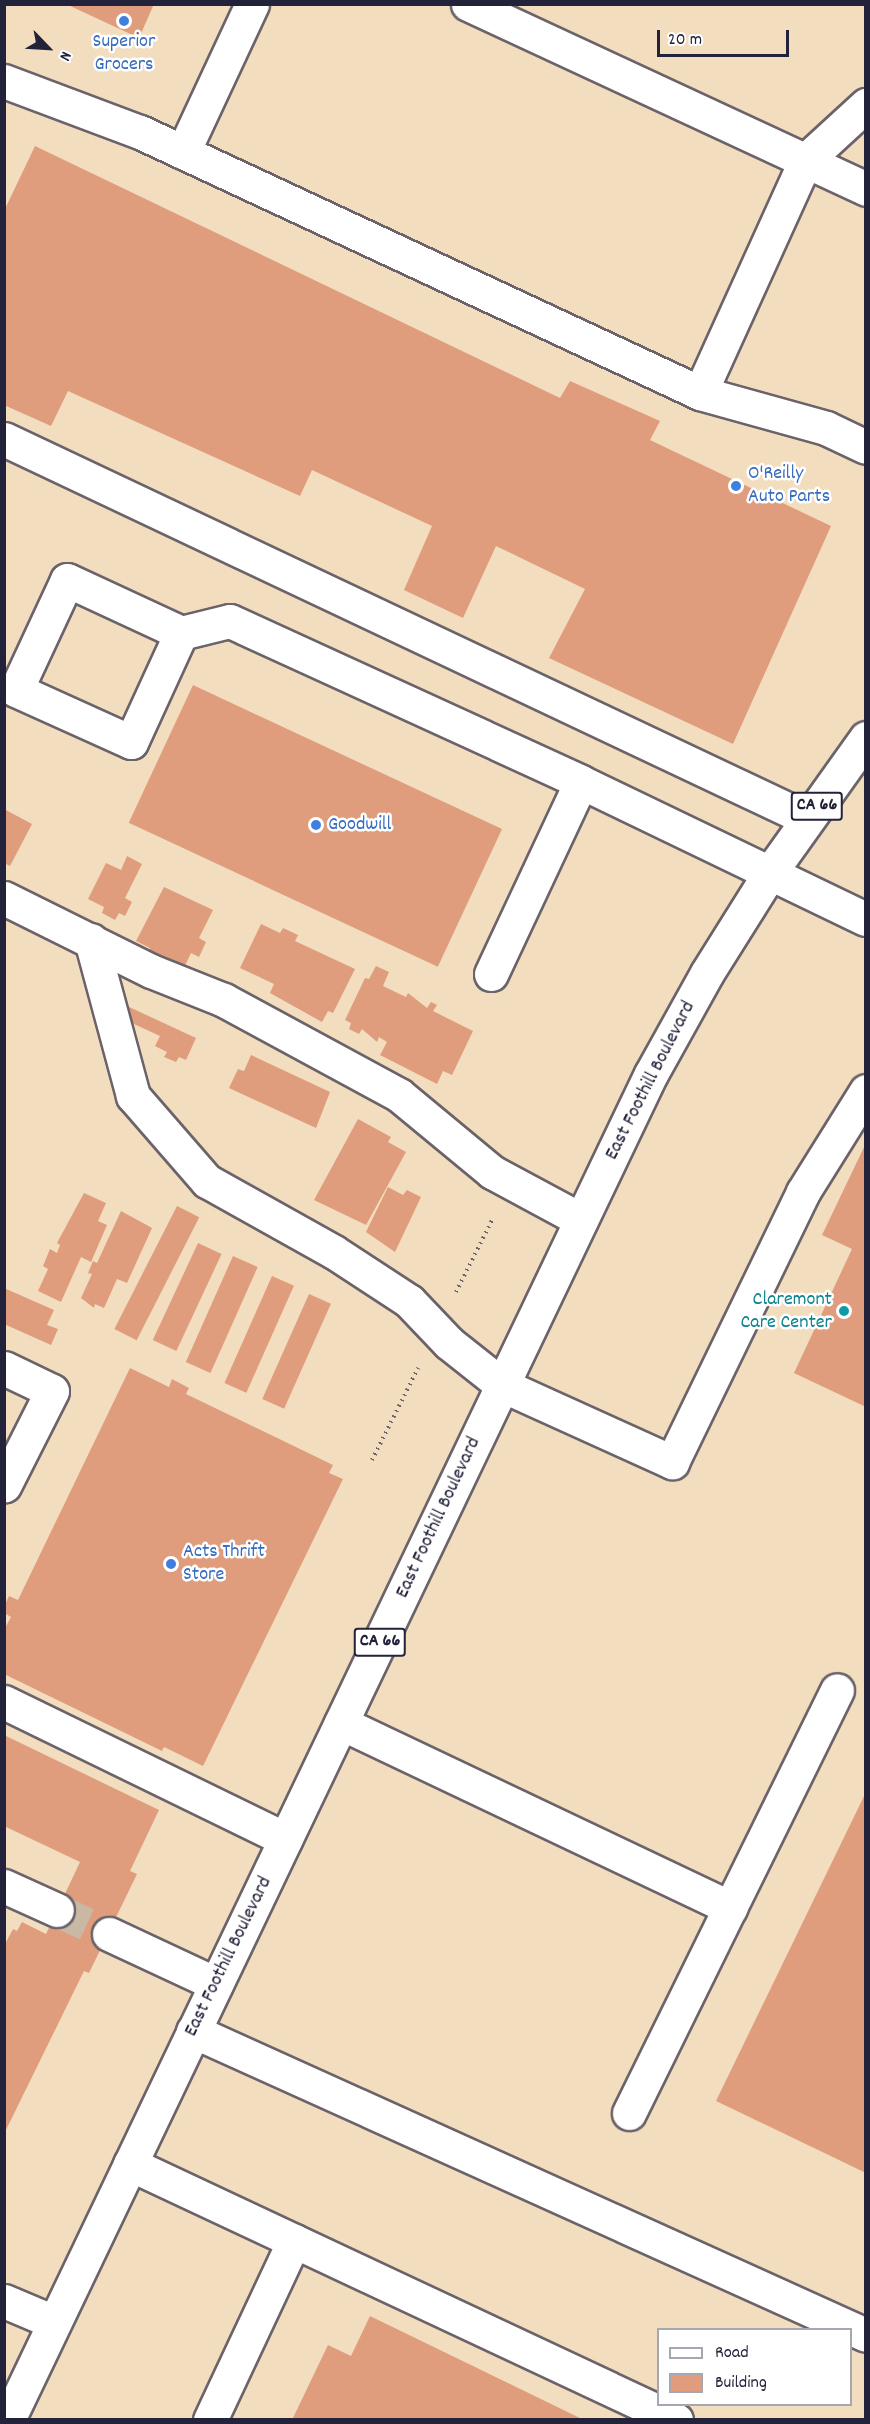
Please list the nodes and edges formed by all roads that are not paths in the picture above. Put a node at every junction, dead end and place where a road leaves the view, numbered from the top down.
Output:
1 (252, 4) edge
2 (468, 4) edge
3 (8, 91) edge
4 (866, 105) edge
5 (183, 152) junction
6 (805, 161) junction
7 (866, 189) edge
8 (700, 393) junction
9 (4, 439) edge
10 (866, 447) edge
11 (181, 633) junction
12 (866, 738) edge
13 (581, 782) junction
14 (808, 819) junction
15 (769, 874) junction
16 (4, 898) edge
17 (866, 919) edge
18 (91, 940) junction
19 (491, 974) dead end
20 (866, 1091) edge
21 (581, 1220) junction
22 (4, 1368) edge
23 (502, 1385) junction
24 (4, 1486) edge
25 (837, 1690) dead end
26 (4, 1702) edge
27 (341, 1723) junction
28 (285, 1839) junction
29 (4, 1886) edge
30 (730, 1908) junction
31 (57, 1910) tunnel mouth
32 (108, 1934) tunnel mouth
33 (216, 1984) junction
34 (193, 2031) junction
35 (630, 2113) dead end
36 (130, 2164) junction
37 (294, 2241) junction
38 (4, 2301) edge
39 (54, 2322) junction
40 (851, 2328) edge
41 (852, 2329) edge
42 (866, 2335) edge
43 (8, 2420) edge
44 (210, 2420) edge
45 (676, 2420) edge

1 - 5 main road
2 - 6 main road
3 - 5 main road
4 - 6 main road
5 - 8 main road
6 - 7 main road
6 - 8 main road
8 - 10 main road
9 - 14 main road
11 - 11 main road
11 - 13 main road
12 - 14 main road, East Foothill Boulevard / CA 66
13 - 15 main road
13 - 19 main road
14 - 15 main road, East Foothill Boulevard / CA 66
15 - 17 main road
15 - 21 main road, East Foothill Boulevard / CA 66
16 - 18 main road
18 - 21 main road
18 - 23 main road
20 - 23 main road
21 - 23 main road, East Foothill Boulevard / CA 66
22 - 24 main road
23 - 27 main road, East Foothill Boulevard / CA 66
25 - 30 main road
26 - 28 main road
27 - 28 main road, East Foothill Boulevard / CA 66
27 - 30 main road
28 - 33 main road, East Foothill Boulevard / CA 66
29 - 31 main road
30 - 35 main road
32 - 33 main road
33 - 34 main road, East Foothill Boulevard / CA 66
34 - 36 main road, East Foothill Boulevard / CA 66
34 - 40 main road
36 - 37 main road
36 - 39 main road, East Foothill Boulevard / CA 66
37 - 44 main road
37 - 45 main road
38 - 39 main road
39 - 43 main road, East Foothill Boulevard / CA 66
41 - 42 main road

